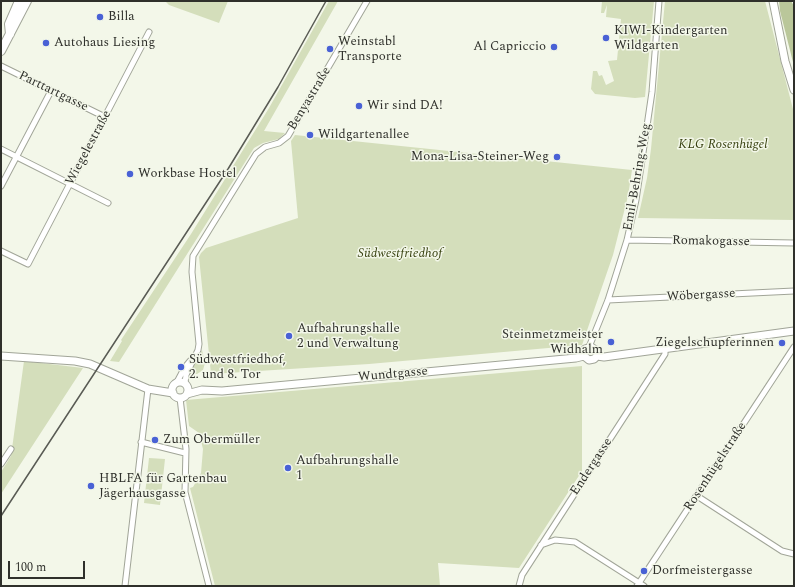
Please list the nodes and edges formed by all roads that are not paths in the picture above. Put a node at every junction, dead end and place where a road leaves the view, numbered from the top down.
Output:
1 (19, 1) edge
2 (27, 1) edge
3 (367, 1) edge
4 (658, 1) edge
5 (769, 1) edge
6 (773, 1) edge
7 (777, 23) junction
8 (149, 32) dead end
9 (10, 34) junction
10 (1, 51) edge
11 (1, 66) edge
12 (794, 90) edge
13 (51, 91) junction
14 (105, 117) junction
15 (1, 149) edge
16 (16, 157) junction
17 (70, 184) junction
18 (1, 186) edge
19 (108, 203) dead end
20 (627, 240) junction
21 (794, 243) edge
22 (1, 251) edge
23 (794, 291) edge
24 (608, 300) junction
25 (794, 331) edge
26 (589, 347) junction
27 (665, 348) junction
28 (793, 349) edge
29 (1, 356) edge
30 (584, 356) junction
31 (597, 356) junction
32 (192, 359) junction
33 (174, 387) junction
34 (187, 388) junction
35 (148, 389) junction
36 (180, 398) junction
37 (141, 442) junction
38 (11, 449) dead end
39 (185, 453) junction
40 (1, 464) edge
41 (697, 496) junction
42 (541, 545) junction
43 (794, 554) edge
44 (640, 585) edge
45 (124, 586) edge
46 (209, 586) edge
47 (518, 586) edge

1 - 9 main road
2 - 9 main road
3 - 32 street, Benyastraße
4 - 20 street, Emil-Behring-Weg
5 - 7 street
6 - 7 street
7 - 12 street
8 - 14 street, Wiegelestraße
9 - 10 main road
11 - 13 street, Parttartgasse
13 - 14 street, Parttartgasse
13 - 16 street
14 - 17 street, Wiegelestraße
15 - 16 street
16 - 17 street
16 - 18 street
17 - 19 street
17 - 22 street, Wiegelestraße
20 - 21 street, Romakogasse
20 - 24 street, Emil-Behring-Weg
23 - 24 street, Wöbergasse
24 - 26 street, Emil-Behring-Weg
25 - 27 street
26 - 30 street
26 - 31 street
27 - 31 street
27 - 42 street, Endergasse
28 - 41 street, Rosenhügelstraße
29 - 35 street
30 - 31 street
30 - 34 street, Wundtgasse
32 - 33 street, Benyastraße
32 - 34 street, Benyastraße
33 - 34 street, Wundtgasse
33 - 35 street
33 - 36 street
34 - 36 street
35 - 37 street
36 - 39 street
37 - 39 street
37 - 45 street
38 - 40 street
39 - 46 street
41 - 43 street
41 - 44 street, Rosenhügelstraße
42 - 44 street
42 - 47 street, Endergasse

